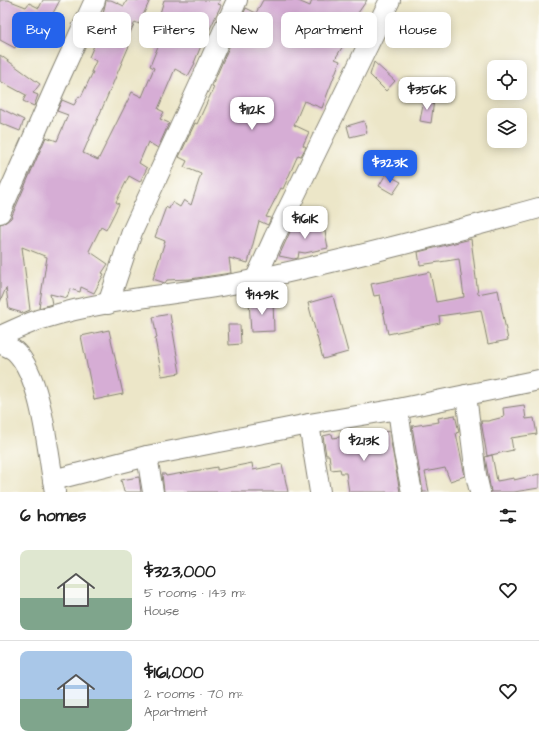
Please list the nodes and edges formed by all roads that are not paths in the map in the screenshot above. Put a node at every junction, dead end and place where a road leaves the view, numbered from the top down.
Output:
1 (95, 0) edge
2 (237, 0) edge
3 (390, 0) edge
4 (539, 208) edge
5 (0, 213) edge
6 (256, 278) junction
7 (108, 304) junction
8 (0, 336) edge
9 (0, 343) edge
10 (539, 381) edge
11 (466, 395) junction
12 (398, 409) junction
13 (309, 424) junction
14 (147, 456) junction
15 (54, 486) edge
16 (153, 492) edge
17 (320, 492) edge
18 (412, 492) edge
19 (480, 492) edge

1 - 5 street
2 - 7 street
3 - 6 street
4 - 6 street
6 - 7 street
7 - 8 street
9 - 15 street
10 - 11 street
11 - 12 street
11 - 19 street
12 - 13 street
12 - 18 street
13 - 14 street
13 - 17 street
14 - 15 street
14 - 16 street

